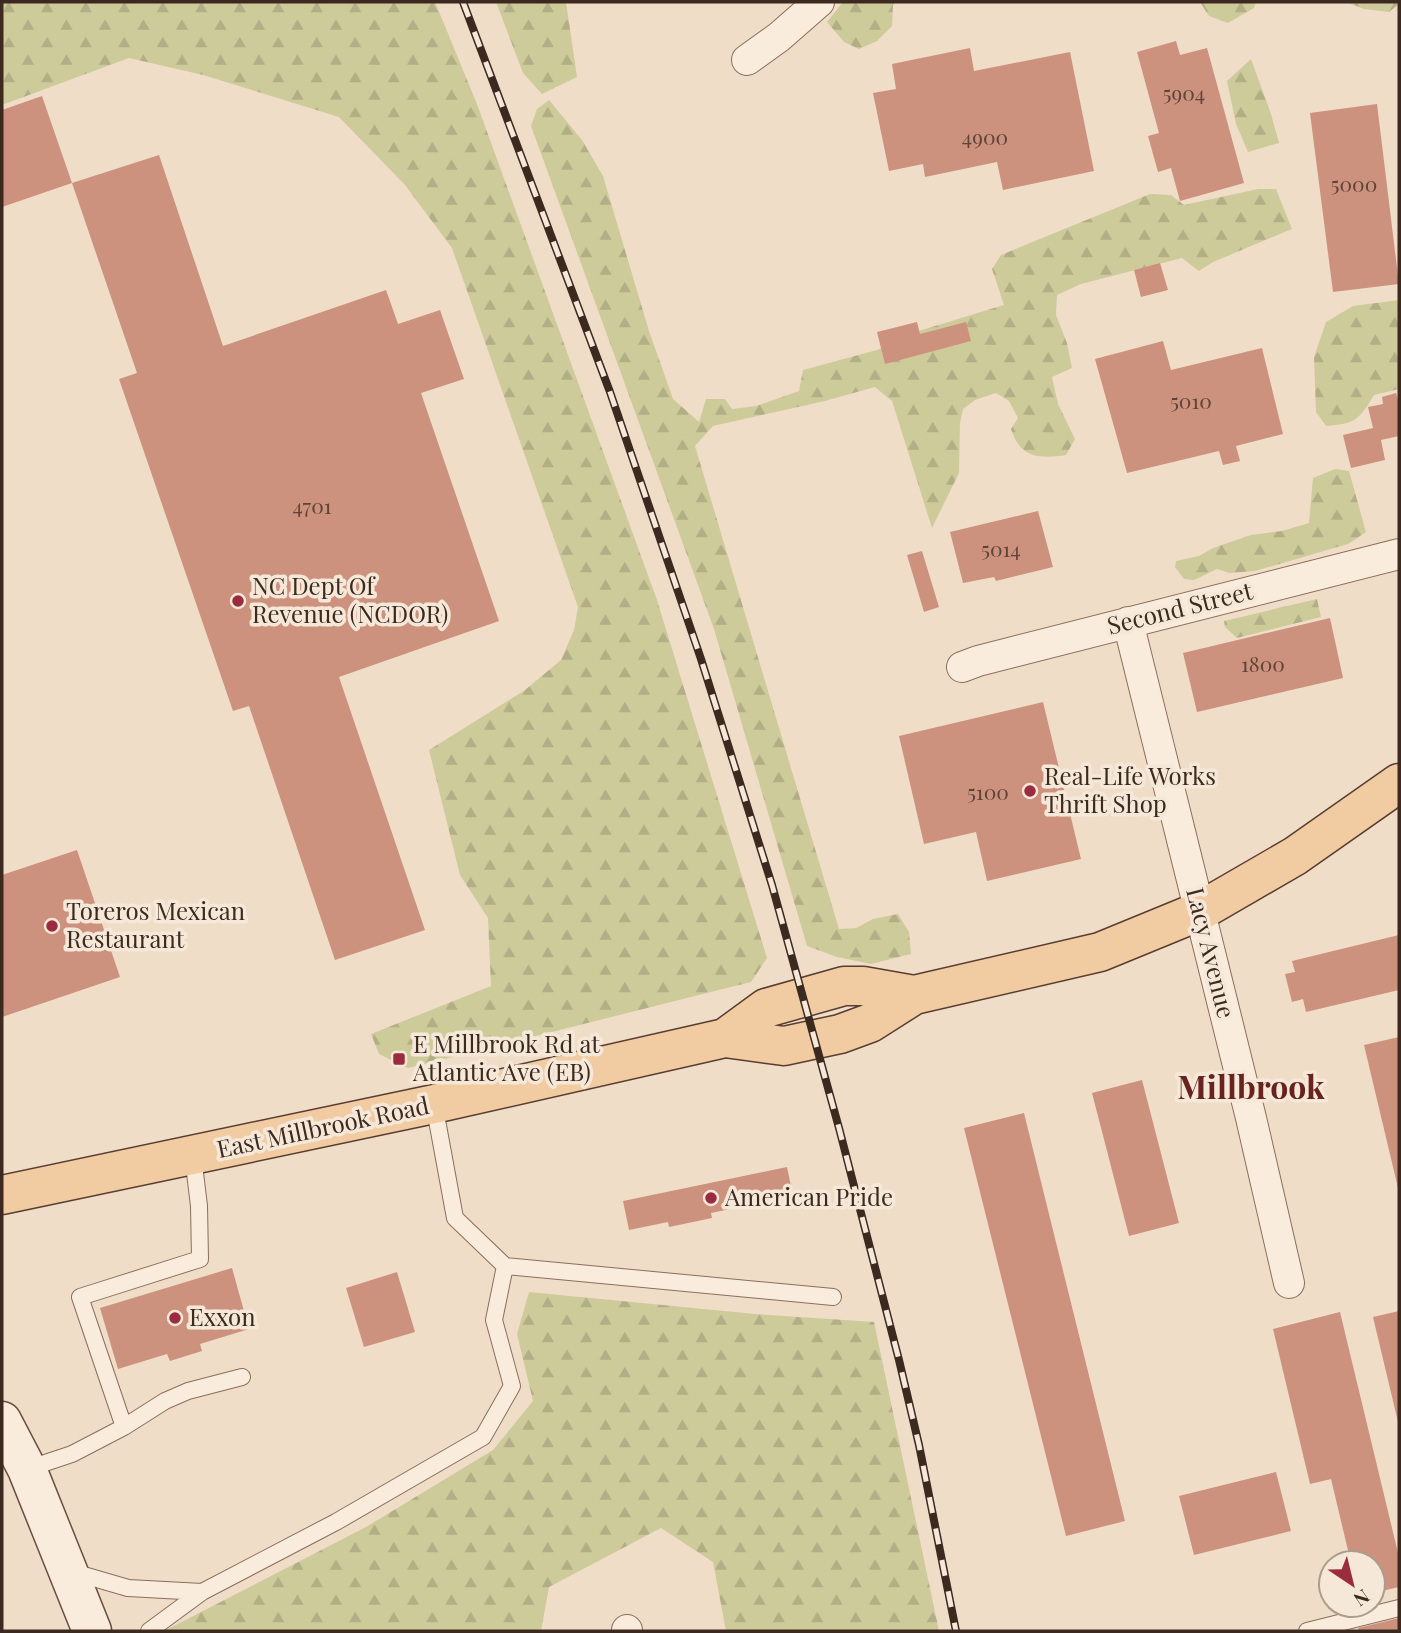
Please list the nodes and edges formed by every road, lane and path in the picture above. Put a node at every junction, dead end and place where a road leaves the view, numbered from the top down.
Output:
1 (819, 2) edge
2 (747, 60) dead end
3 (1399, 554) edge
4 (1128, 622) junction
5 (962, 667) dead end
6 (1399, 783) edge
7 (1200, 911) junction
8 (434, 1104) junction
9 (193, 1156) junction
10 (2, 1195) edge
11 (505, 1266) junction
12 (1289, 1283) dead end
13 (833, 1297) dead end
14 (242, 1377) dead end
15 (2, 1421) edge
16 (124, 1427) junction
17 (27, 1469) junction
18 (69, 1571) junction
19 (202, 1592) junction
20 (1399, 1608) edge
21 (88, 1630) edge
22 (149, 1631) edge
23 (1307, 1631) edge

1 - 2 street
3 - 4 street, Second Street
4 - 5 street, Second Street
4 - 7 street, Lacy Avenue
6 - 7 main road, East Millbrook Road
7 - 8 main road, East Millbrook Road
7 - 12 street, Lacy Avenue
8 - 9 main road, East Millbrook Road
8 - 11 lane
9 - 10 main road, East Millbrook Road
9 - 16 lane
11 - 13 lane
11 - 19 lane
14 - 16 lane
15 - 17 main road
16 - 17 lane
17 - 18 main road
18 - 19 lane
18 - 21 main road
19 - 22 lane
20 - 23 lane

